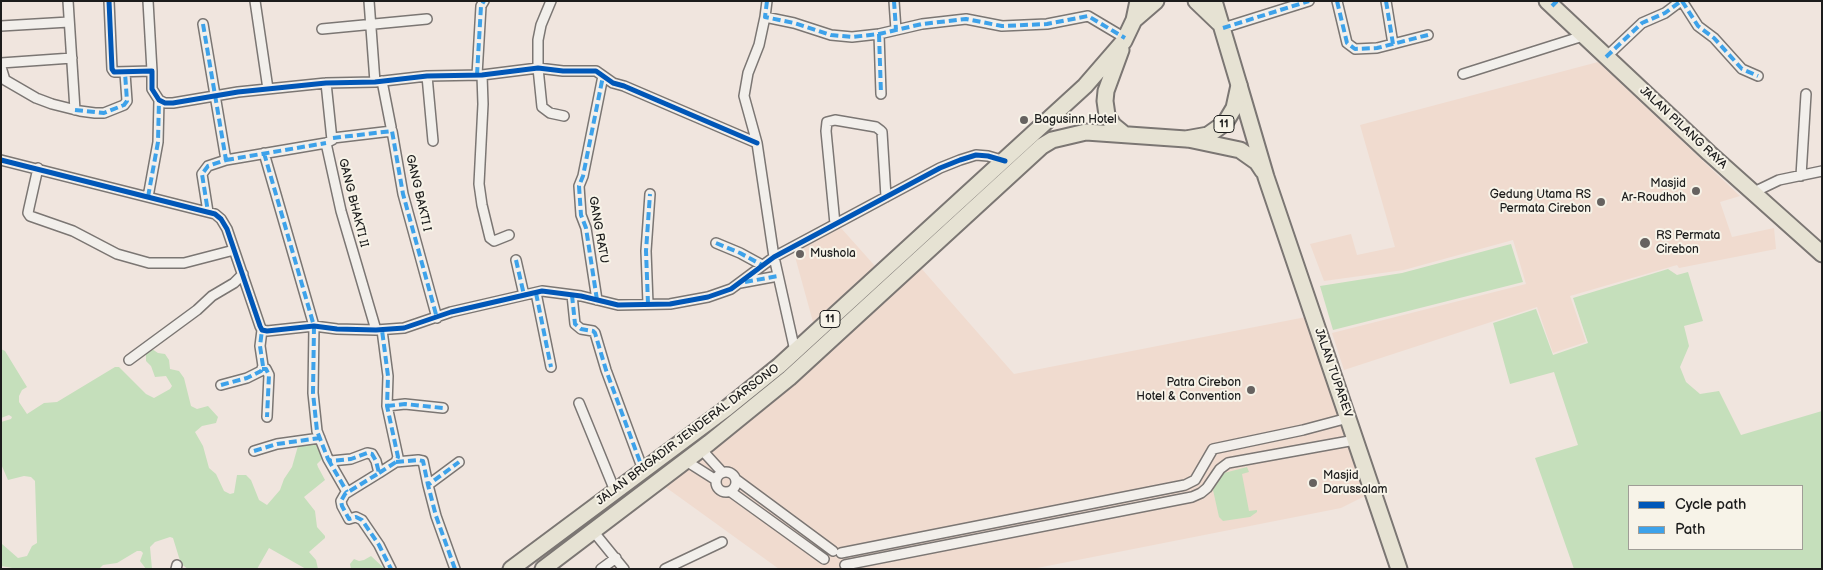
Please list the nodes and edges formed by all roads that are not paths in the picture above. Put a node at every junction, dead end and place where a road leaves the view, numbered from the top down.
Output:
1 (68, 1) edge
2 (110, 1) edge
3 (148, 1) edge
4 (255, 1) edge
5 (369, 1) edge
6 (484, 1) edge
7 (551, 1) edge
8 (767, 1) edge
9 (894, 1) edge
10 (1138, 1) edge
11 (1156, 1) edge
12 (1196, 1) edge
13 (1214, 1) edge
14 (1309, 1) edge
15 (1337, 1) edge
16 (1386, 1) edge
17 (1668, 1) edge
18 (1682, 1) edge
19 (1552, 3) edge
20 (1665, 13) junction
21 (765, 17) junction
22 (427, 19) dead end
23 (1134, 20) junction
24 (69, 22) junction
25 (202, 24) dead end
26 (371, 25) junction
27 (1, 26) edge
28 (1223, 28) junction
29 (322, 29) dead end
30 (896, 30) junction
31 (879, 34) junction
32 (1428, 35) dead end
33 (1583, 36) junction
34 (1125, 40) junction
35 (1393, 44) junction
36 (72, 58) junction
37 (1606, 58) junction
38 (1, 63) edge
39 (1, 67) edge
40 (538, 68) junction
41 (152, 71) junction
42 (125, 73) junction
43 (1464, 74) dead end
44 (479, 75) junction
45 (427, 76) junction
46 (602, 76) junction
47 (1758, 76) dead end
48 (379, 81) junction
49 (326, 83) junction
50 (1239, 85) junction
51 (268, 89) junction
52 (881, 94) dead end
53 (1806, 94) dead end
54 (214, 96) junction
55 (159, 100) junction
56 (75, 110) junction
57 (564, 116) dead end
58 (391, 127) dead end
59 (1124, 134) junction
60 (1186, 139) junction
61 (329, 141) junction
62 (433, 141) dead end
63 (757, 143) junction
64 (264, 153) junction
65 (1, 160) edge
66 (226, 160) junction
67 (1004, 161) junction
68 (38, 168) junction
69 (1822, 171) edge
70 (1801, 176) junction
71 (1266, 177) junction
72 (1754, 192) junction
73 (650, 194) dead end
74 (148, 196) junction
75 (886, 197) junction
76 (208, 212) junction
77 (936, 222) junction
78 (835, 224) junction
79 (947, 233) junction
80 (509, 235) dead end
81 (716, 243) dead end
82 (234, 250) junction
83 (1822, 254) edge
84 (774, 257) junction
85 (516, 260) dead end
86 (762, 265) junction
87 (243, 274) junction
88 (778, 276) junction
89 (738, 284) junction
90 (866, 286) junction
91 (536, 292) junction
92 (524, 295) junction
93 (572, 295) junction
94 (876, 298) junction
95 (597, 300) junction
96 (648, 304) junction
97 (437, 318) junction
98 (314, 326) junction
99 (262, 330) junction
100 (379, 330) junction
101 (795, 351) junction
102 (129, 360) dead end
103 (551, 367) dead end
104 (262, 369) junction
105 (784, 372) junction
106 (221, 385) dead end
107 (579, 402) dead end
108 (387, 406) junction
109 (443, 408) dead end
110 (266, 417) dead end
111 (1348, 418) junction
112 (320, 438) junction
113 (1355, 440) junction
114 (702, 450) junction
115 (254, 451) dead end
116 (328, 459) junction
117 (686, 461) junction
118 (396, 462) junction
119 (459, 462) dead end
120 (643, 470) junction
121 (378, 473) junction
122 (719, 476) junction
123 (737, 480) junction
124 (428, 485) junction
125 (615, 491) junction
126 (347, 492) junction
127 (730, 492) junction
128 (1102, 501) junction
129 (1085, 504) junction
130 (1104, 514) junction
131 (1088, 517) junction
132 (593, 531) junction
133 (722, 542) dead end
134 (837, 552) junction
135 (616, 558) junction
136 (824, 559) junction
137 (844, 567) edge
138 (391, 569) edge
139 (455, 569) edge
140 (511, 569) edge
141 (543, 569) edge
142 (601, 569) edge
143 (624, 569) edge
144 (665, 569) edge
145 (827, 569) edge
146 (1399, 569) edge

1 - 24 street
2 - 42 street
3 - 41 street
4 - 51 street
5 - 26 street
6 - 44 street
7 - 40 street
8 - 21 street
9 - 30 street
10 - 23 main road, 11
11 - 23 main road
12 - 28 main road
13 - 28 main road, 11
14 - 28 street
15 - 35 street
16 - 35 street
17 - 20 street
18 - 20 street
18 - 47 street
19 - 33 main road, JALAN PILANG RAYA
20 - 37 street
21 - 31 street
21 - 63 street
22 - 26 street
23 - 34 main road, JALAN BRIGADIR JENDERAL DARSONO / 11
24 - 27 street
24 - 36 street
25 - 54 street
26 - 29 street
26 - 48 street
28 - 50 main road, 11
30 - 31 street
30 - 34 street
31 - 52 street
32 - 35 street
33 - 37 main road, JALAN PILANG RAYA
33 - 43 street
34 - 59 main road
34 - 67 main road, JALAN BRIGADIR JENDERAL DARSONO / 11
36 - 38 street
36 - 56 street
37 - 72 main road, JALAN PILANG RAYA
39 - 56 street
40 - 44 street
40 - 46 street
40 - 57 street
41 - 42 street
41 - 55 street
42 - 56 street
44 - 45 street
44 - 80 street
45 - 48 street
45 - 62 street
46 - 63 street
46 - 95 street, GANG RATU
48 - 49 street
48 - 58 street
49 - 51 street
49 - 61 street, GANG BHAKTI II
50 - 60 main road, 11
50 - 71 main road, JALAN TUPAREV
51 - 54 street
53 - 70 street
54 - 55 street
54 - 66 street
55 - 74 street
59 - 60 main road, JALAN BRIGADIR JENDERAL DARSONO / 11
59 - 79 main road, JALAN BRIGADIR JENDERAL DARSONO / 11
60 - 71 main road
61 - 64 street
61 - 97 street, GANG BAKTI I
61 - 100 street, GANG BHAKTI II
63 - 84 street
64 - 66 street
64 - 98 street
65 - 68 street
66 - 76 street
67 - 75 street
67 - 77 main road, JALAN BRIGADIR JENDERAL DARSONO / 11
68 - 74 street
68 - 82 street
69 - 70 street
70 - 72 street
71 - 111 main road, JALAN TUPAREV
72 - 83 main road, JALAN PILANG RAYA
73 - 96 street
74 - 76 street
75 - 78 street
75 - 78 street
76 - 82 street
77 - 79 main road
77 - 90 main road, JALAN BRIGADIR JENDERAL DARSONO / 11
78 - 84 street
79 - 94 main road, JALAN BRIGADIR JENDERAL DARSONO / 11
81 - 86 street
82 - 87 street
84 - 86 street
84 - 88 street
85 - 92 street
86 - 89 street
87 - 99 street
87 - 102 street
88 - 89 street
88 - 101 street
89 - 96 street
90 - 94 main road
90 - 101 main road, JALAN BRIGADIR JENDERAL DARSONO / 11
91 - 92 street
91 - 93 street
91 - 103 street
92 - 97 street
93 - 95 street
93 - 120 street
94 - 105 main road, JALAN BRIGADIR JENDERAL DARSONO / 11
95 - 96 street
97 - 100 street
98 - 99 street
98 - 100 street
98 - 112 street
99 - 104 street
100 - 108 street, GANG BHAKTI II
101 - 105 main road, JALAN BRIGADIR JENDERAL DARSONO / 11
104 - 106 street
104 - 110 street
105 - 114 main road, JALAN BRIGADIR JENDERAL DARSONO / 11
105 - 120 main road, JALAN BRIGADIR JENDERAL DARSONO / 11
107 - 125 street
108 - 109 street
108 - 118 street, GANG BHAKTI II
111 - 113 main road, JALAN TUPAREV
111 - 128 street
112 - 115 street
112 - 116 street
113 - 130 street
113 - 146 main road, JALAN TUPAREV
114 - 117 main road, JALAN BRIGADIR JENDERAL DARSONO / 11
114 - 122 street
116 - 121 street
116 - 126 street
117 - 122 street
117 - 132 main road, JALAN BRIGADIR JENDERAL DARSONO / 11
118 - 121 street
118 - 124 street
119 - 124 street
120 - 125 main road, JALAN BRIGADIR JENDERAL DARSONO / 11
121 - 126 street
122 - 123 street
122 - 127 street
123 - 127 street
123 - 134 street
124 - 139 street
125 - 140 main road, JALAN BRIGADIR JENDERAL DARSONO / 11
126 - 138 street
127 - 136 street
128 - 129 street
128 - 130 street
129 - 131 street
129 - 134 street
130 - 131 street
131 - 137 street
132 - 135 street
132 - 141 main road, JALAN BRIGADIR JENDERAL DARSONO / 11
133 - 144 street
134 - 136 street
134 - 137 street
135 - 142 street
135 - 143 street
136 - 145 street

